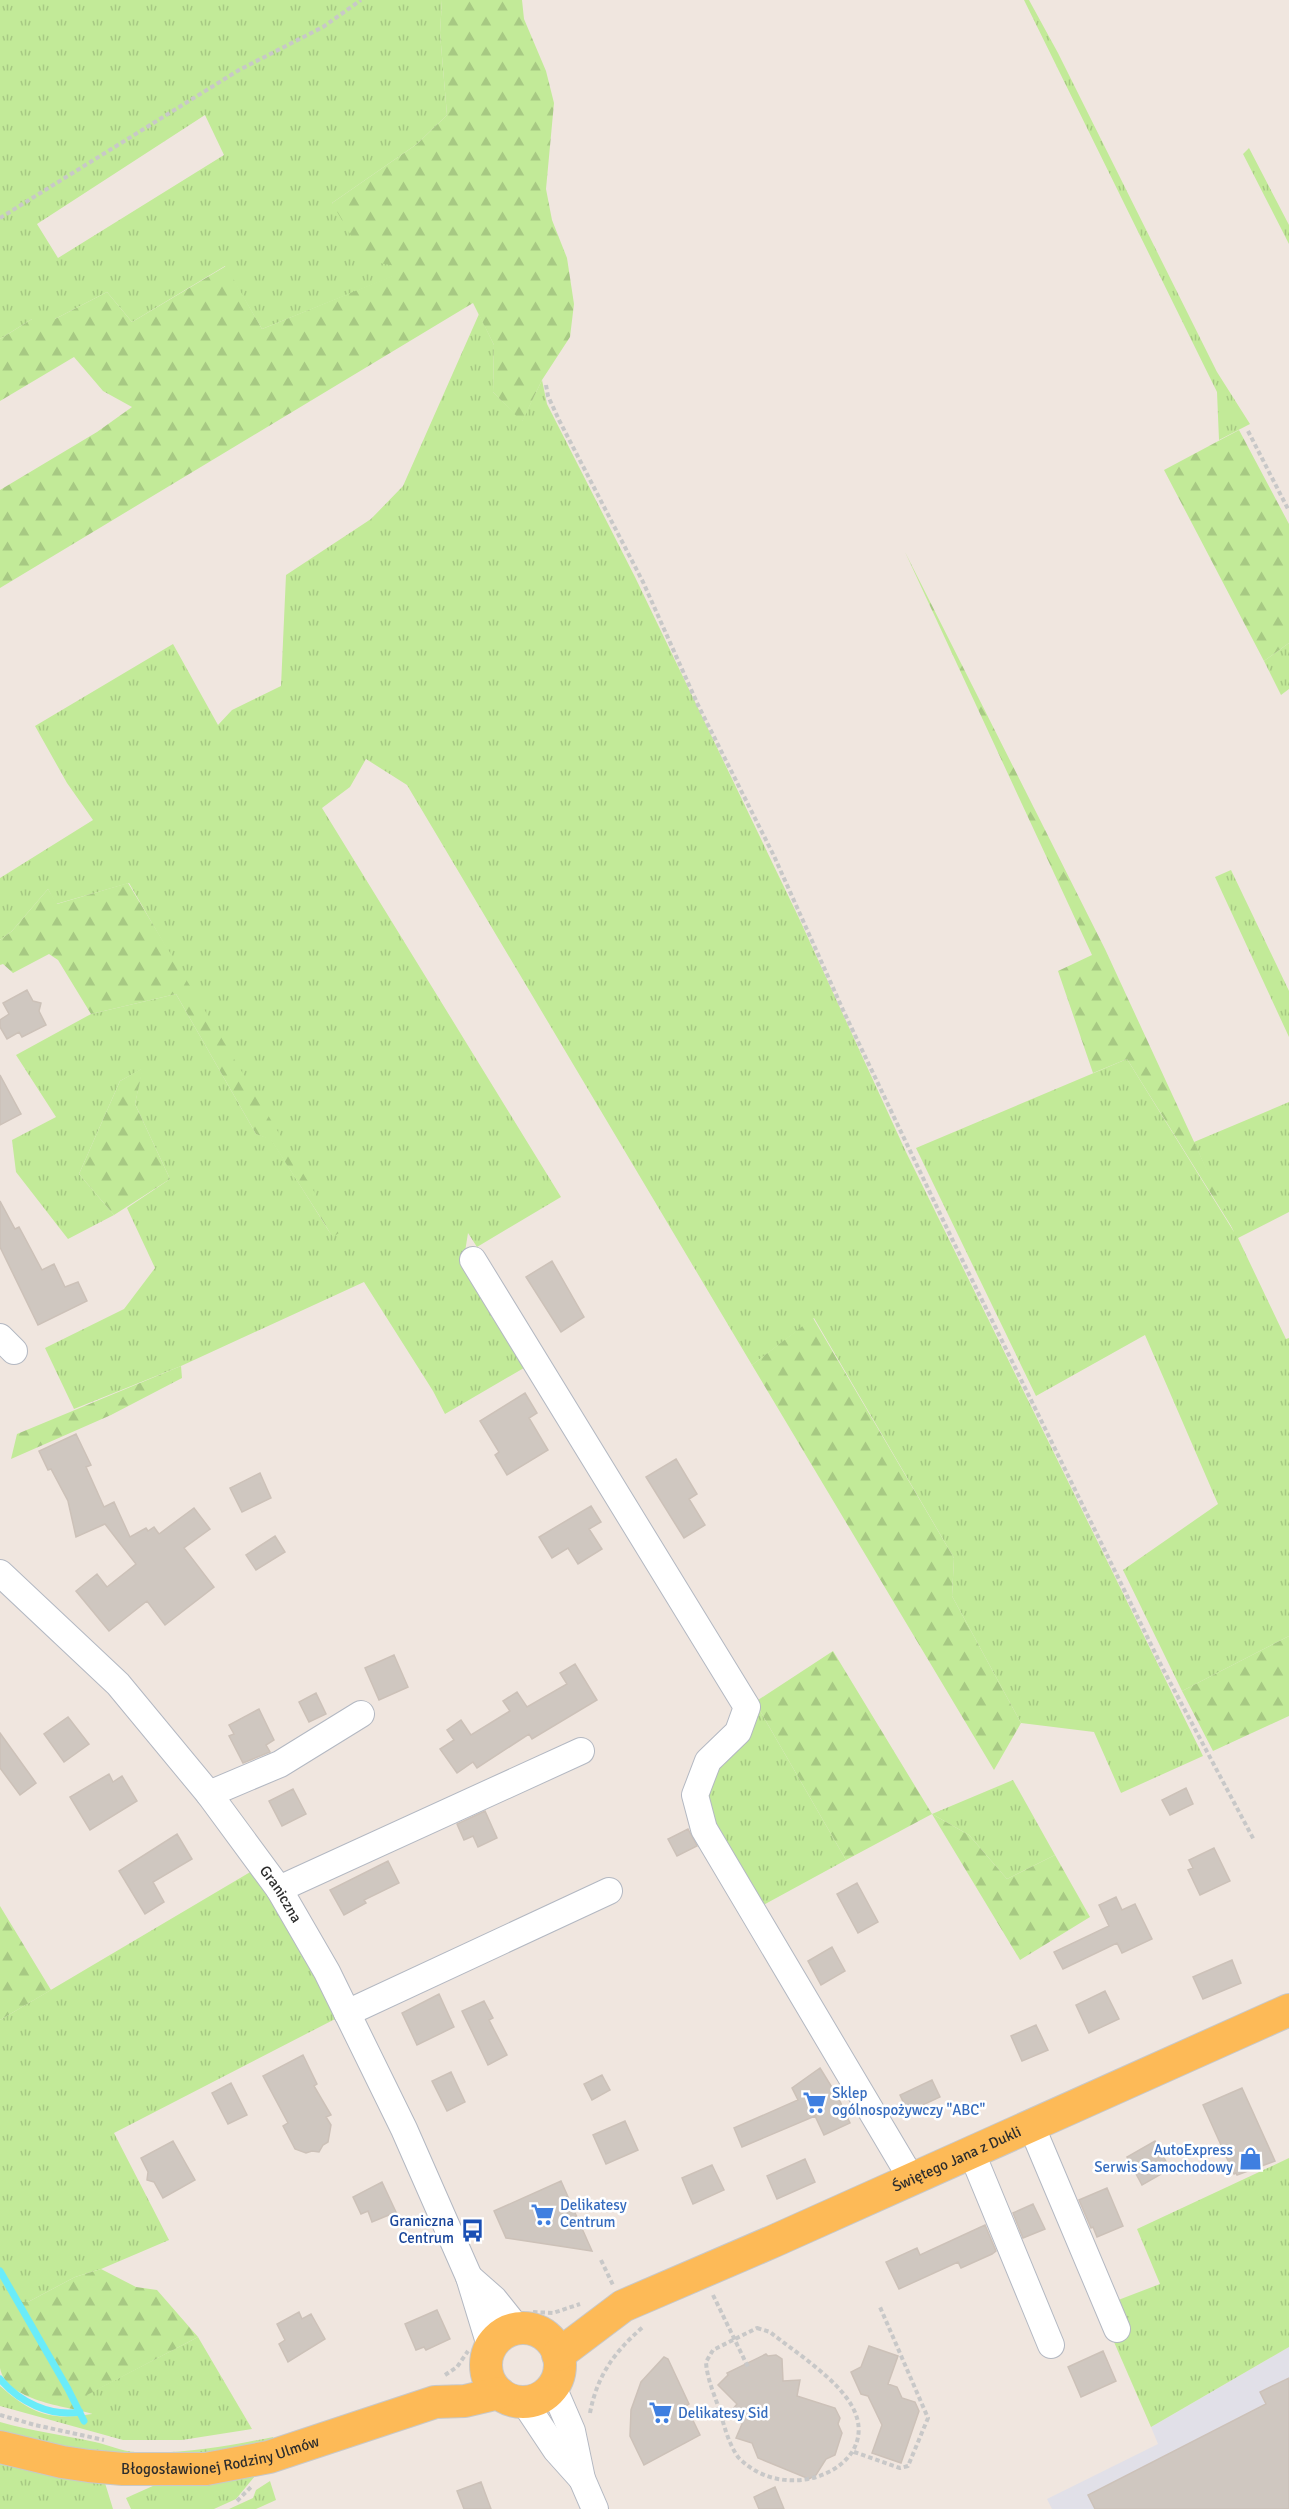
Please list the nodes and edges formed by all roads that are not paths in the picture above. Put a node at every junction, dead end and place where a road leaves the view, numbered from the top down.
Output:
1 (473, 1260) dead end
2 (0, 1573) edge
3 (361, 1714) dead end
4 (580, 1751) dead end
5 (209, 1794) junction
6 (279, 1889) junction
7 (609, 1891) dead end
8 (1289, 2010) edge
9 (347, 2013) junction
10 (1031, 2125) junction
11 (971, 2151) junction
12 (911, 2178) junction
13 (469, 2277) junction
14 (1117, 2329) dead end
15 (536, 2332) junction
16 (1051, 2345) dead end
17 (484, 2371) junction
18 (553, 2387) junction
19 (0, 2447) edge
20 (582, 2479) junction
21 (595, 2509) edge

1 - 12 street
2 - 5 street, Graniczna
3 - 5 street
4 - 6 street
5 - 6 street, Graniczna
6 - 9 street, Graniczna
7 - 9 street
8 - 10 main road, Świętego Jana z Dukli
9 - 13 street, Graniczna
10 - 11 main road, Świętego Jana z Dukli
10 - 14 street
11 - 12 main road, Świętego Jana z Dukli
11 - 16 street
12 - 15 main road, Świętego Jana z Dukli
13 - 15 street, Graniczna
13 - 17 street, Graniczna
15 - 17 main road, Świętego Jana z Dukli
15 - 18 main road
17 - 18 main road
17 - 19 main road, Błogosławionej Rodziny Ulmów
17 - 20 street, Graniczna
18 - 20 street
20 - 21 street

